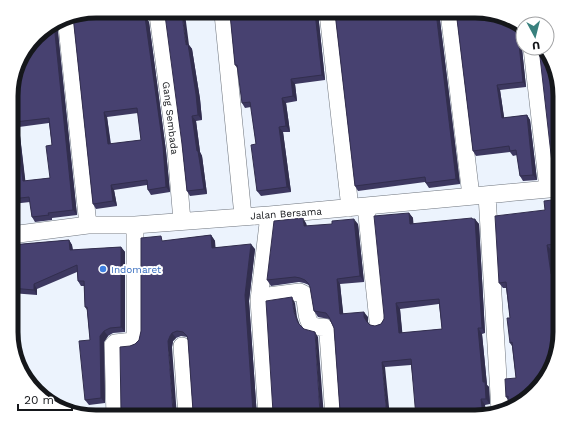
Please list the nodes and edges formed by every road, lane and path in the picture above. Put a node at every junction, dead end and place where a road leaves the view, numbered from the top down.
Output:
1 (158, 18) edge
2 (223, 18) edge
3 (329, 18) edge
4 (450, 18) edge
5 (67, 24) edge
6 (533, 56) edge
7 (553, 182) edge
8 (553, 188) edge
9 (479, 195) junction
10 (358, 207) junction
11 (269, 215) junction
12 (243, 216) junction
13 (182, 221) junction
14 (135, 225) junction
15 (88, 226) junction
16 (18, 234) edge
17 (260, 297) junction
18 (378, 320) dead end
19 (182, 346) dead end
20 (499, 406) edge
21 (115, 410) edge
22 (186, 410) edge
23 (266, 410) edge
24 (333, 410) edge

1 - 13 street, Gang Sembada
2 - 12 street
3 - 10 street
4 - 9 street
5 - 15 street
6 - 7 street
8 - 9 street, Jalan Bersama
9 - 10 street, Jalan Bersama
9 - 20 street
10 - 11 street, Jalan Bersama
10 - 18 street
11 - 12 street, Jalan Bersama
11 - 17 street
12 - 13 street, Jalan Bersama
13 - 14 street, Jalan Bersama
14 - 15 street, Jalan Bersama
14 - 21 street
15 - 16 street, Jalan Bersama
17 - 23 street
17 - 24 street
19 - 22 street

